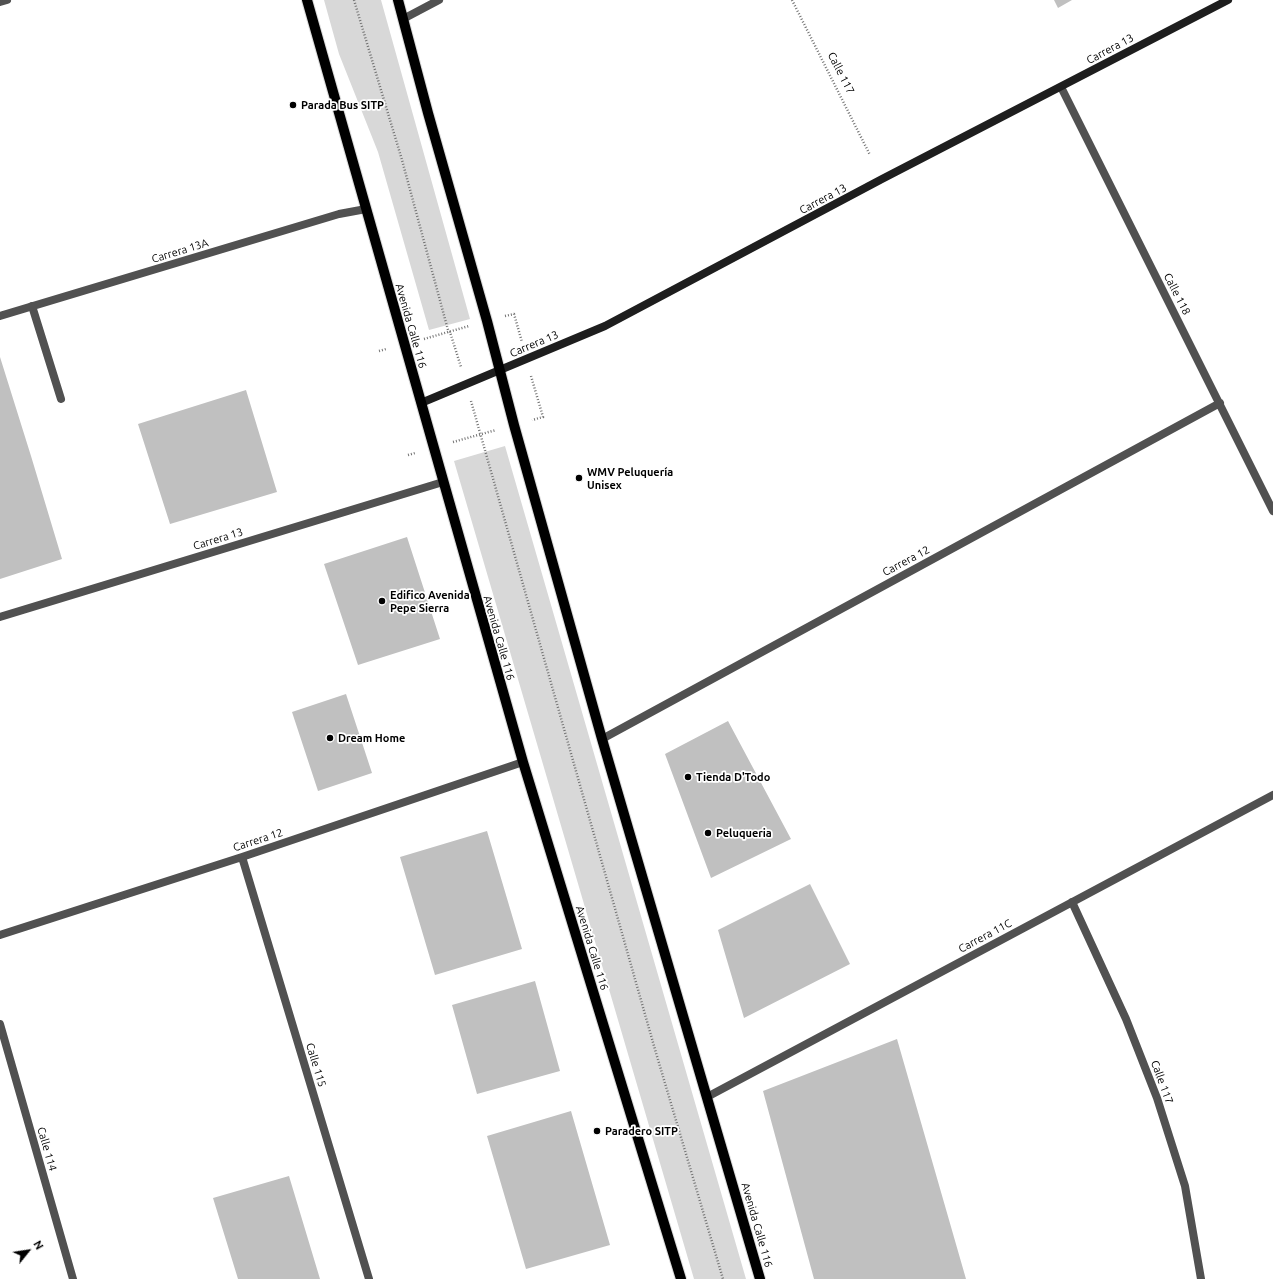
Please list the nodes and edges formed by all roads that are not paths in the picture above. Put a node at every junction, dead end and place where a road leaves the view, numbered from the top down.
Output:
1 (7, 0) edge
2 (307, 0) edge
3 (398, 0) edge
4 (439, 0) edge
5 (1228, 0) edge
6 (0, 2) edge
7 (403, 19) junction
8 (1061, 87) junction
9 (366, 209) junction
10 (32, 306) junction
11 (0, 316) edge
12 (500, 371) junction
13 (62, 399) dead end
14 (421, 403) junction
15 (1220, 403) junction
16 (443, 482) junction
17 (1273, 511) edge
18 (0, 617) edge
19 (602, 739) junction
20 (523, 762) junction
21 (1273, 795) edge
22 (242, 857) junction
23 (1072, 902) junction
24 (0, 935) edge
25 (0, 1024) edge
26 (707, 1097) junction
27 (73, 1279) edge
28 (369, 1279) edge
29 (681, 1279) edge
30 (760, 1279) edge
31 (1201, 1279) edge

1 - 6 street
2 - 9 main road, Avenida Calle 116
3 - 7 main road, Avenida Calle 116
4 - 7 street
5 - 8 street, Carrera 13
7 - 12 main road, Avenida Calle 116
8 - 12 street, Carrera 13
8 - 15 street, Calle 118
9 - 10 street, Carrera 13A
9 - 14 main road, Avenida Calle 116
10 - 11 street, Carrera 13A
10 - 13 street
12 - 14 street, Carrera 13
12 - 19 main road, Avenida Calle 116
14 - 16 main road, Avenida Calle 116
15 - 17 street, Calle 118
15 - 19 street, Carrera 12
16 - 18 street, Carrera 13
16 - 20 main road, Avenida Calle 116
19 - 26 main road, Avenida Calle 116
20 - 22 street, Carrera 12
20 - 29 main road, Avenida Calle 116
21 - 23 street, Carrera 11C
22 - 24 street, Carrera 12
22 - 28 street, Calle 115
23 - 26 street, Carrera 11C
23 - 31 street, Calle 117
25 - 27 street, Calle 114
26 - 30 main road, Avenida Calle 116

